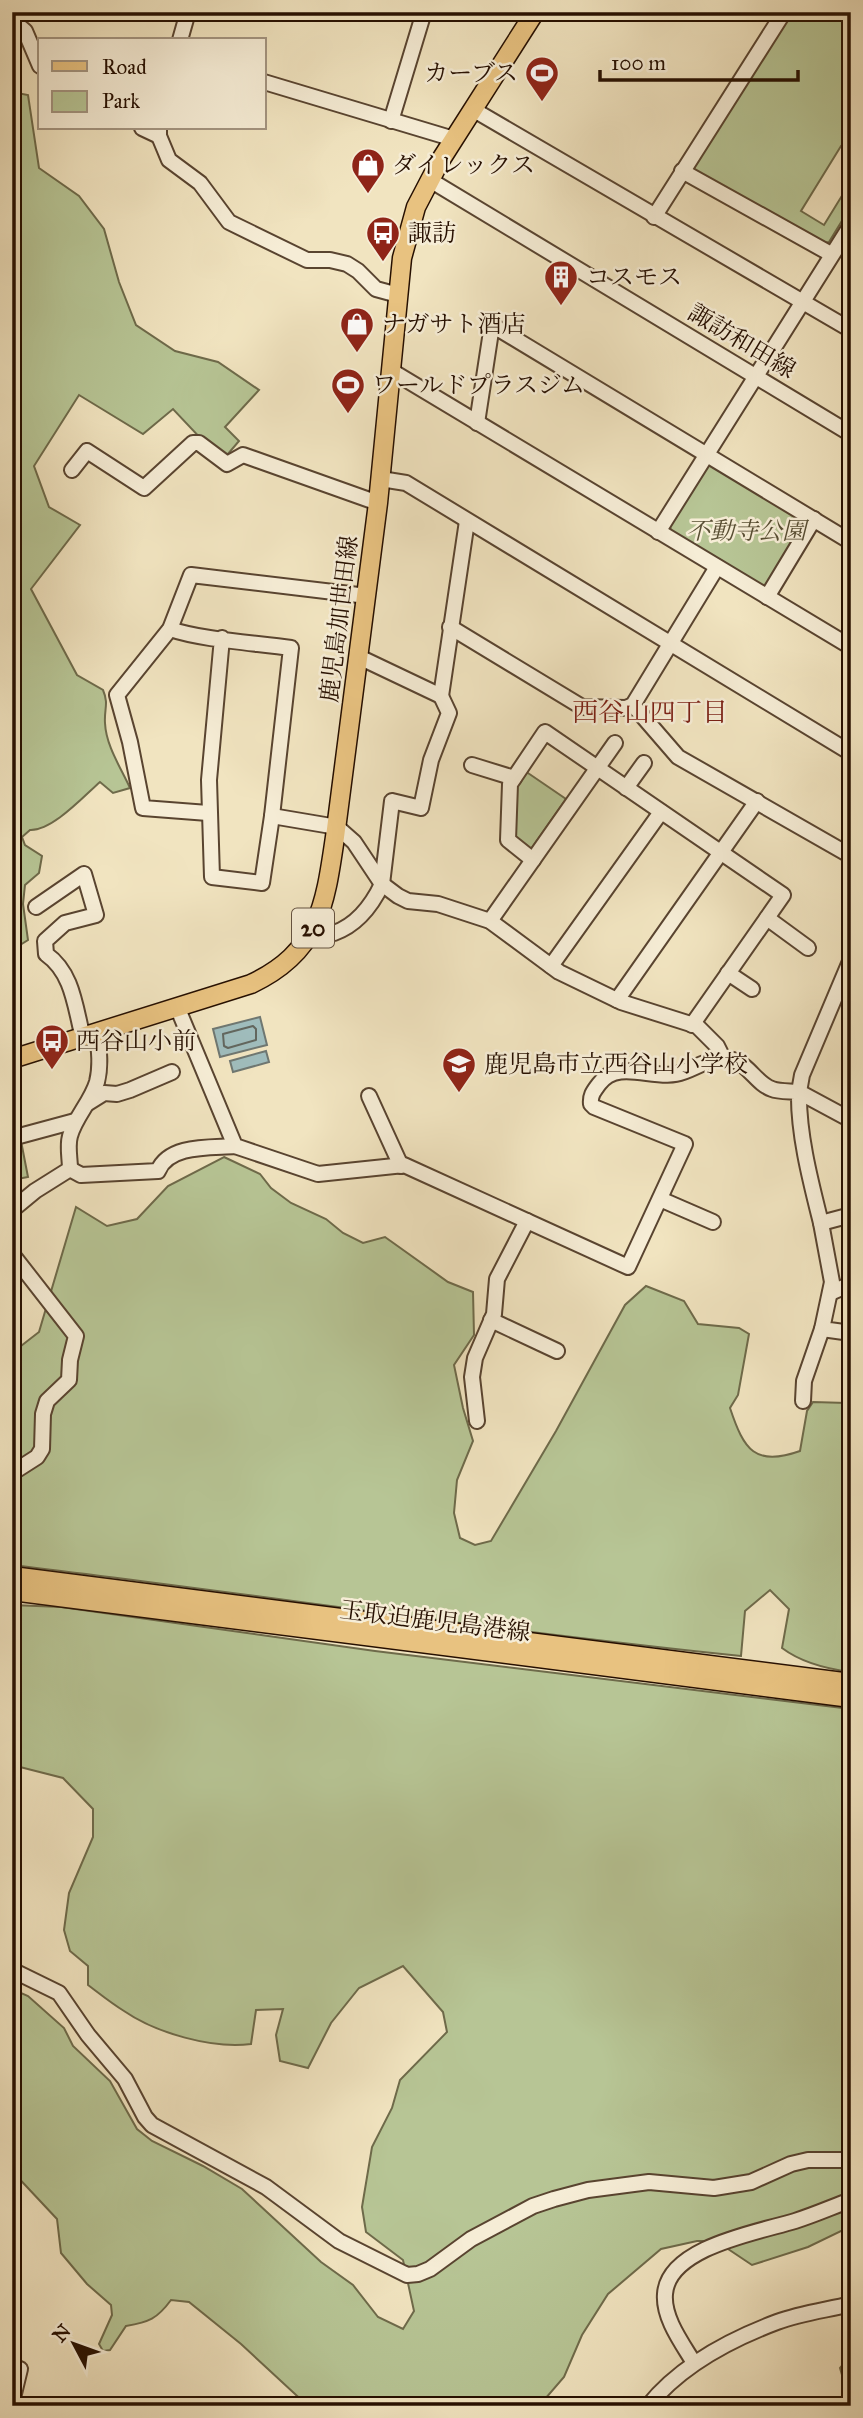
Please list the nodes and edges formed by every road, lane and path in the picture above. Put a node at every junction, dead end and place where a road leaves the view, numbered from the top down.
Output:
1 (188, 12) edge
2 (424, 12) edge
3 (535, 12) edge
4 (784, 12) edge
5 (12, 20) edge
6 (181, 38) edge
7 (38, 61) edge
8 (266, 83) edge
9 (474, 110) junction
10 (391, 121) junction
11 (159, 132) edge
12 (454, 139) junction
13 (682, 171) junction
14 (430, 180) junction
15 (654, 217) junction
16 (851, 225) edge
17 (831, 254) junction
18 (398, 295) junction
19 (801, 302) junction
20 (851, 330) edge
21 (390, 370) junction
22 (754, 375) junction
23 (477, 423) junction
24 (851, 434) edge
25 (706, 454) junction
26 (72, 470) dead end
27 (381, 479) junction
28 (378, 503) junction
29 (814, 519) junction
30 (467, 521) junction
31 (658, 532) junction
32 (851, 542) edge
33 (716, 567) junction
34 (367, 596) junction
35 (767, 597) junction
36 (450, 626) junction
37 (170, 628) junction
38 (222, 638) junction
39 (671, 643) junction
40 (851, 647) edge
41 (359, 657) junction
42 (441, 696) junction
43 (633, 705) junction
44 (615, 743) dead end
45 (851, 752) edge
46 (644, 763) dead end
47 (471, 765) dead end
48 (597, 768) junction
49 (514, 778) junction
50 (626, 788) junction
51 (757, 801) junction
52 (661, 812) junction
53 (208, 813) junction
54 (272, 816) junction
55 (337, 827) junction
56 (721, 852) junction
57 (851, 856) edge
58 (533, 860) junction
59 (382, 884) junction
60 (36, 907) dead end
61 (767, 918) junction
62 (490, 921) junction
63 (311, 932) junction
64 (808, 948) dead end
65 (851, 959) edge
66 (551, 966) junction
67 (728, 973) junction
68 (752, 989) dead end
69 (617, 1000) junction
70 (178, 1009) junction
71 (692, 1025) junction
72 (90, 1035) junction
73 (723, 1058) junction
74 (12, 1059) edge
75 (172, 1072) dead end
76 (799, 1092) junction
77 (369, 1096) dead end
78 (87, 1104) junction
79 (851, 1120) edge
80 (75, 1121) junction
81 (12, 1138) edge
82 (235, 1146) junction
83 (401, 1166) junction
84 (70, 1169) junction
85 (660, 1199) junction
86 (12, 1210) edge
87 (851, 1216) edge
88 (527, 1221) junction
89 (713, 1222) dead end
90 (821, 1223) junction
91 (12, 1254) edge
92 (851, 1284) edge
93 (830, 1293) junction
94 (491, 1320) junction
95 (822, 1329) junction
96 (851, 1333) edge
97 (557, 1351) dead end
98 (803, 1401) dead end
99 (477, 1421) dead end
100 (12, 1473) edge
101 (12, 1576) edge
102 (12, 1591) edge
103 (378, 1631) junction
104 (570, 1655) junction
105 (851, 1683) edge
106 (851, 1698) edge
107 (12, 1970) edge
108 (851, 2160) edge
109 (851, 2200) edge
110 (851, 2304) edge
111 (694, 2363) junction
112 (20, 2369) dead end
113 (12, 2402) edge
114 (648, 2406) edge

1 - 6 street
2 - 10 street
3 - 9 main road, 鹿児島加世田線 / 20
4 - 13 street
5 - 7 street
8 - 10 street
9 - 12 main road, 鹿児島加世田線 / 20
9 - 15 street
10 - 12 street
11 - 18 street
12 - 14 main road, 鹿児島加世田線 / 20
13 - 15 street
13 - 17 street
14 - 18 main road, 鹿児島加世田線 / 20
14 - 22 street, 諏訪和田線
15 - 19 street
16 - 17 street
17 - 19 street
18 - 21 main road, 鹿児島加世田線 / 20
19 - 20 street
19 - 22 street
21 - 23 street
21 - 27 main road, 鹿児島加世田線 / 20
22 - 24 street, 諏訪和田線
22 - 25 street
23 - 25 street
23 - 31 street
25 - 29 street
25 - 31 street
26 - 28 street
27 - 28 main road, 鹿児島加世田線 / 20
27 - 30 street
28 - 34 main road, 鹿児島加世田線 / 20
29 - 32 street
29 - 35 street
30 - 36 street
30 - 39 street
31 - 33 street
33 - 35 street
33 - 39 street
34 - 37 street
34 - 41 main road, 鹿児島加世田線 / 20
35 - 40 street
36 - 42 street
36 - 43 street
37 - 38 street
37 - 53 street
38 - 53 street
38 - 54 street
39 - 43 street
39 - 45 street
41 - 42 street
41 - 55 main road, 鹿児島加世田線 / 20
42 - 59 street
43 - 51 street
44 - 48 street
46 - 50 street
47 - 49 street
48 - 49 street
48 - 50 street
48 - 58 street
49 - 58 street
50 - 52 street
51 - 56 street
51 - 57 street
52 - 56 street
52 - 66 street
53 - 54 street
54 - 55 street
55 - 59 street
55 - 63 main road, 鹿児島加世田線 / 20
56 - 61 street
56 - 69 street
58 - 62 street
59 - 62 street
59 - 63 street
60 - 72 street
61 - 64 street
61 - 67 street
62 - 66 street
63 - 70 main road, 鹿児島加世田線 / 20
65 - 76 street
66 - 69 street
67 - 68 street
67 - 71 street
69 - 71 street
70 - 72 main road, 鹿児島加世田線 / 20
70 - 82 street
71 - 73 street
72 - 74 main road, 鹿児島加世田線 / 20
72 - 78 street
73 - 76 street
73 - 85 street
75 - 78 street
76 - 79 street
76 - 90 street
77 - 83 street
78 - 80 street
80 - 81 street
80 - 84 street
82 - 83 street
82 - 84 street
83 - 88 street
84 - 86 street
85 - 88 street
85 - 89 street
87 - 90 street
88 - 94 street
90 - 93 street
91 - 100 street
92 - 93 street
93 - 95 street
94 - 97 street
94 - 99 street
95 - 96 street
95 - 98 street
101 - 103 main road, 玉取迫鹿児島港線
102 - 103 main road, 玉取迫鹿児島港線
103 - 104 main road, 玉取迫鹿児島港線
104 - 105 main road, 玉取迫鹿児島港線
104 - 106 main road, 玉取迫鹿児島港線
107 - 108 street
109 - 111 street
110 - 111 street
111 - 114 street
112 - 113 street

